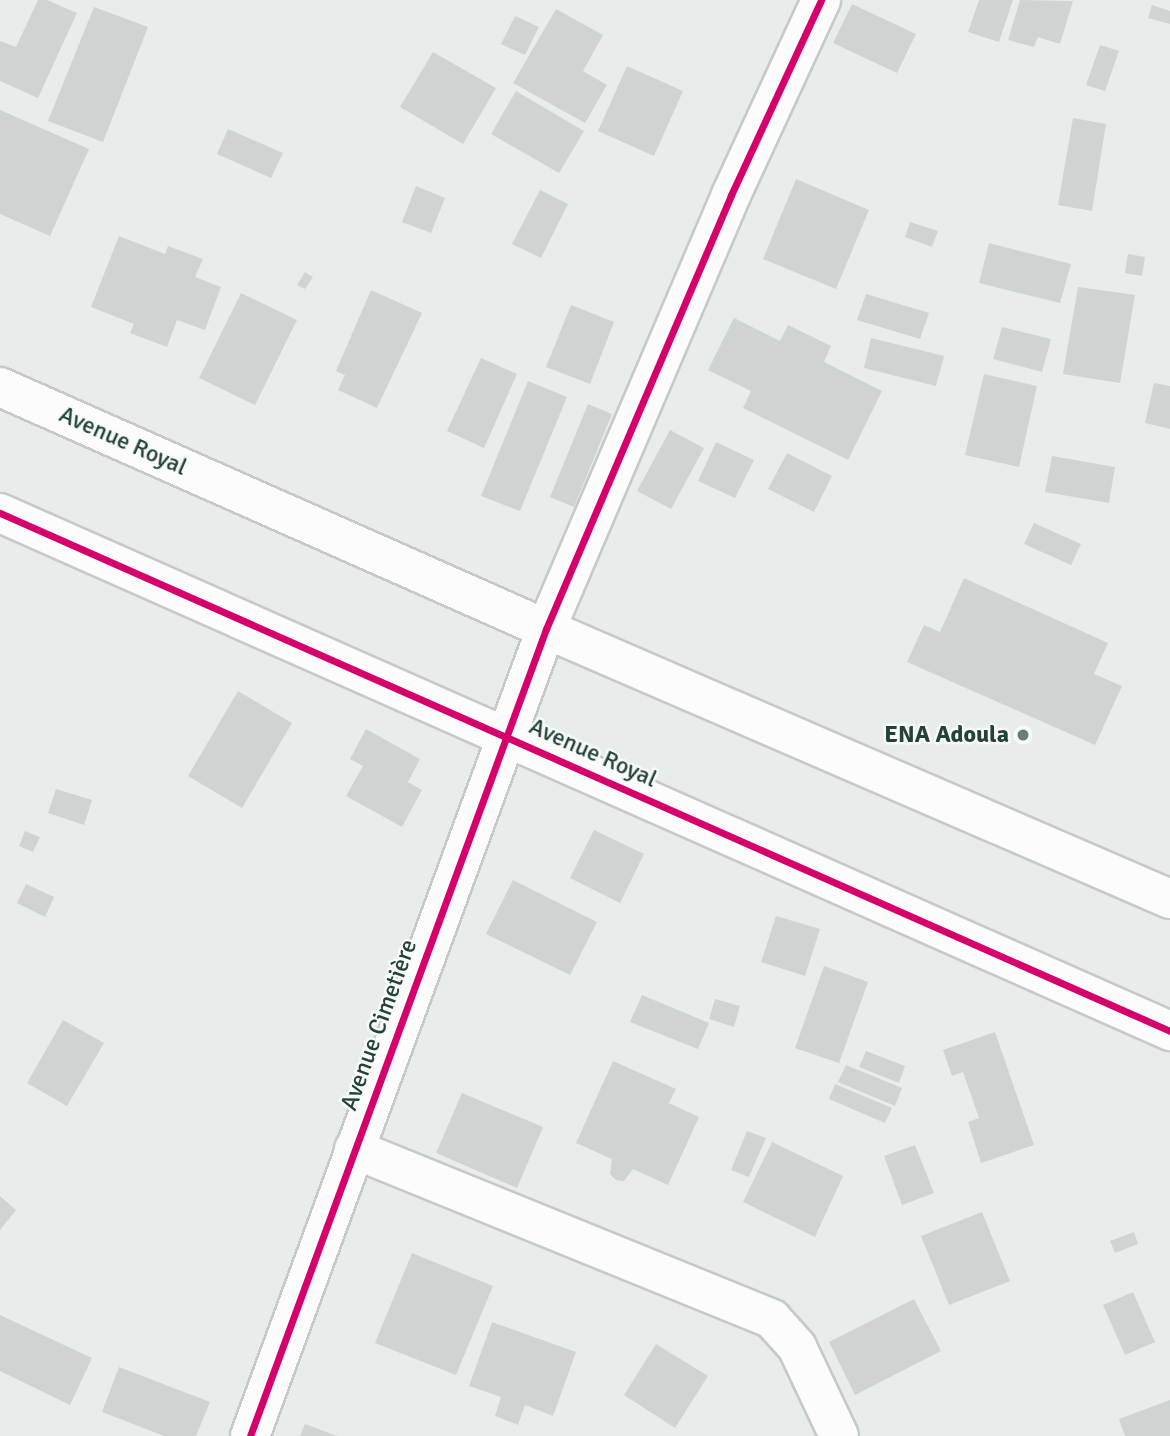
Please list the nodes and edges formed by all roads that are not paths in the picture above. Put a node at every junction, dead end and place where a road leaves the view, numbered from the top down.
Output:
1 (821, 0) edge
2 (0, 387) edge
3 (0, 513) edge
4 (546, 629) junction
5 (505, 734) junction
6 (1170, 899) edge
7 (1168, 1030) edge
8 (354, 1149) junction
9 (250, 1436) edge
10 (839, 1436) edge

1 - 4 street, Avenue Cimetière
2 - 4 street, Avenue Royal
3 - 5 street, Avenue Royal
4 - 5 street, Avenue Cimetière
4 - 6 street, Avenue Royal
5 - 7 street, Avenue Royal
5 - 8 street, Avenue Cimetière
8 - 9 street, Avenue Cimetière
8 - 10 street

